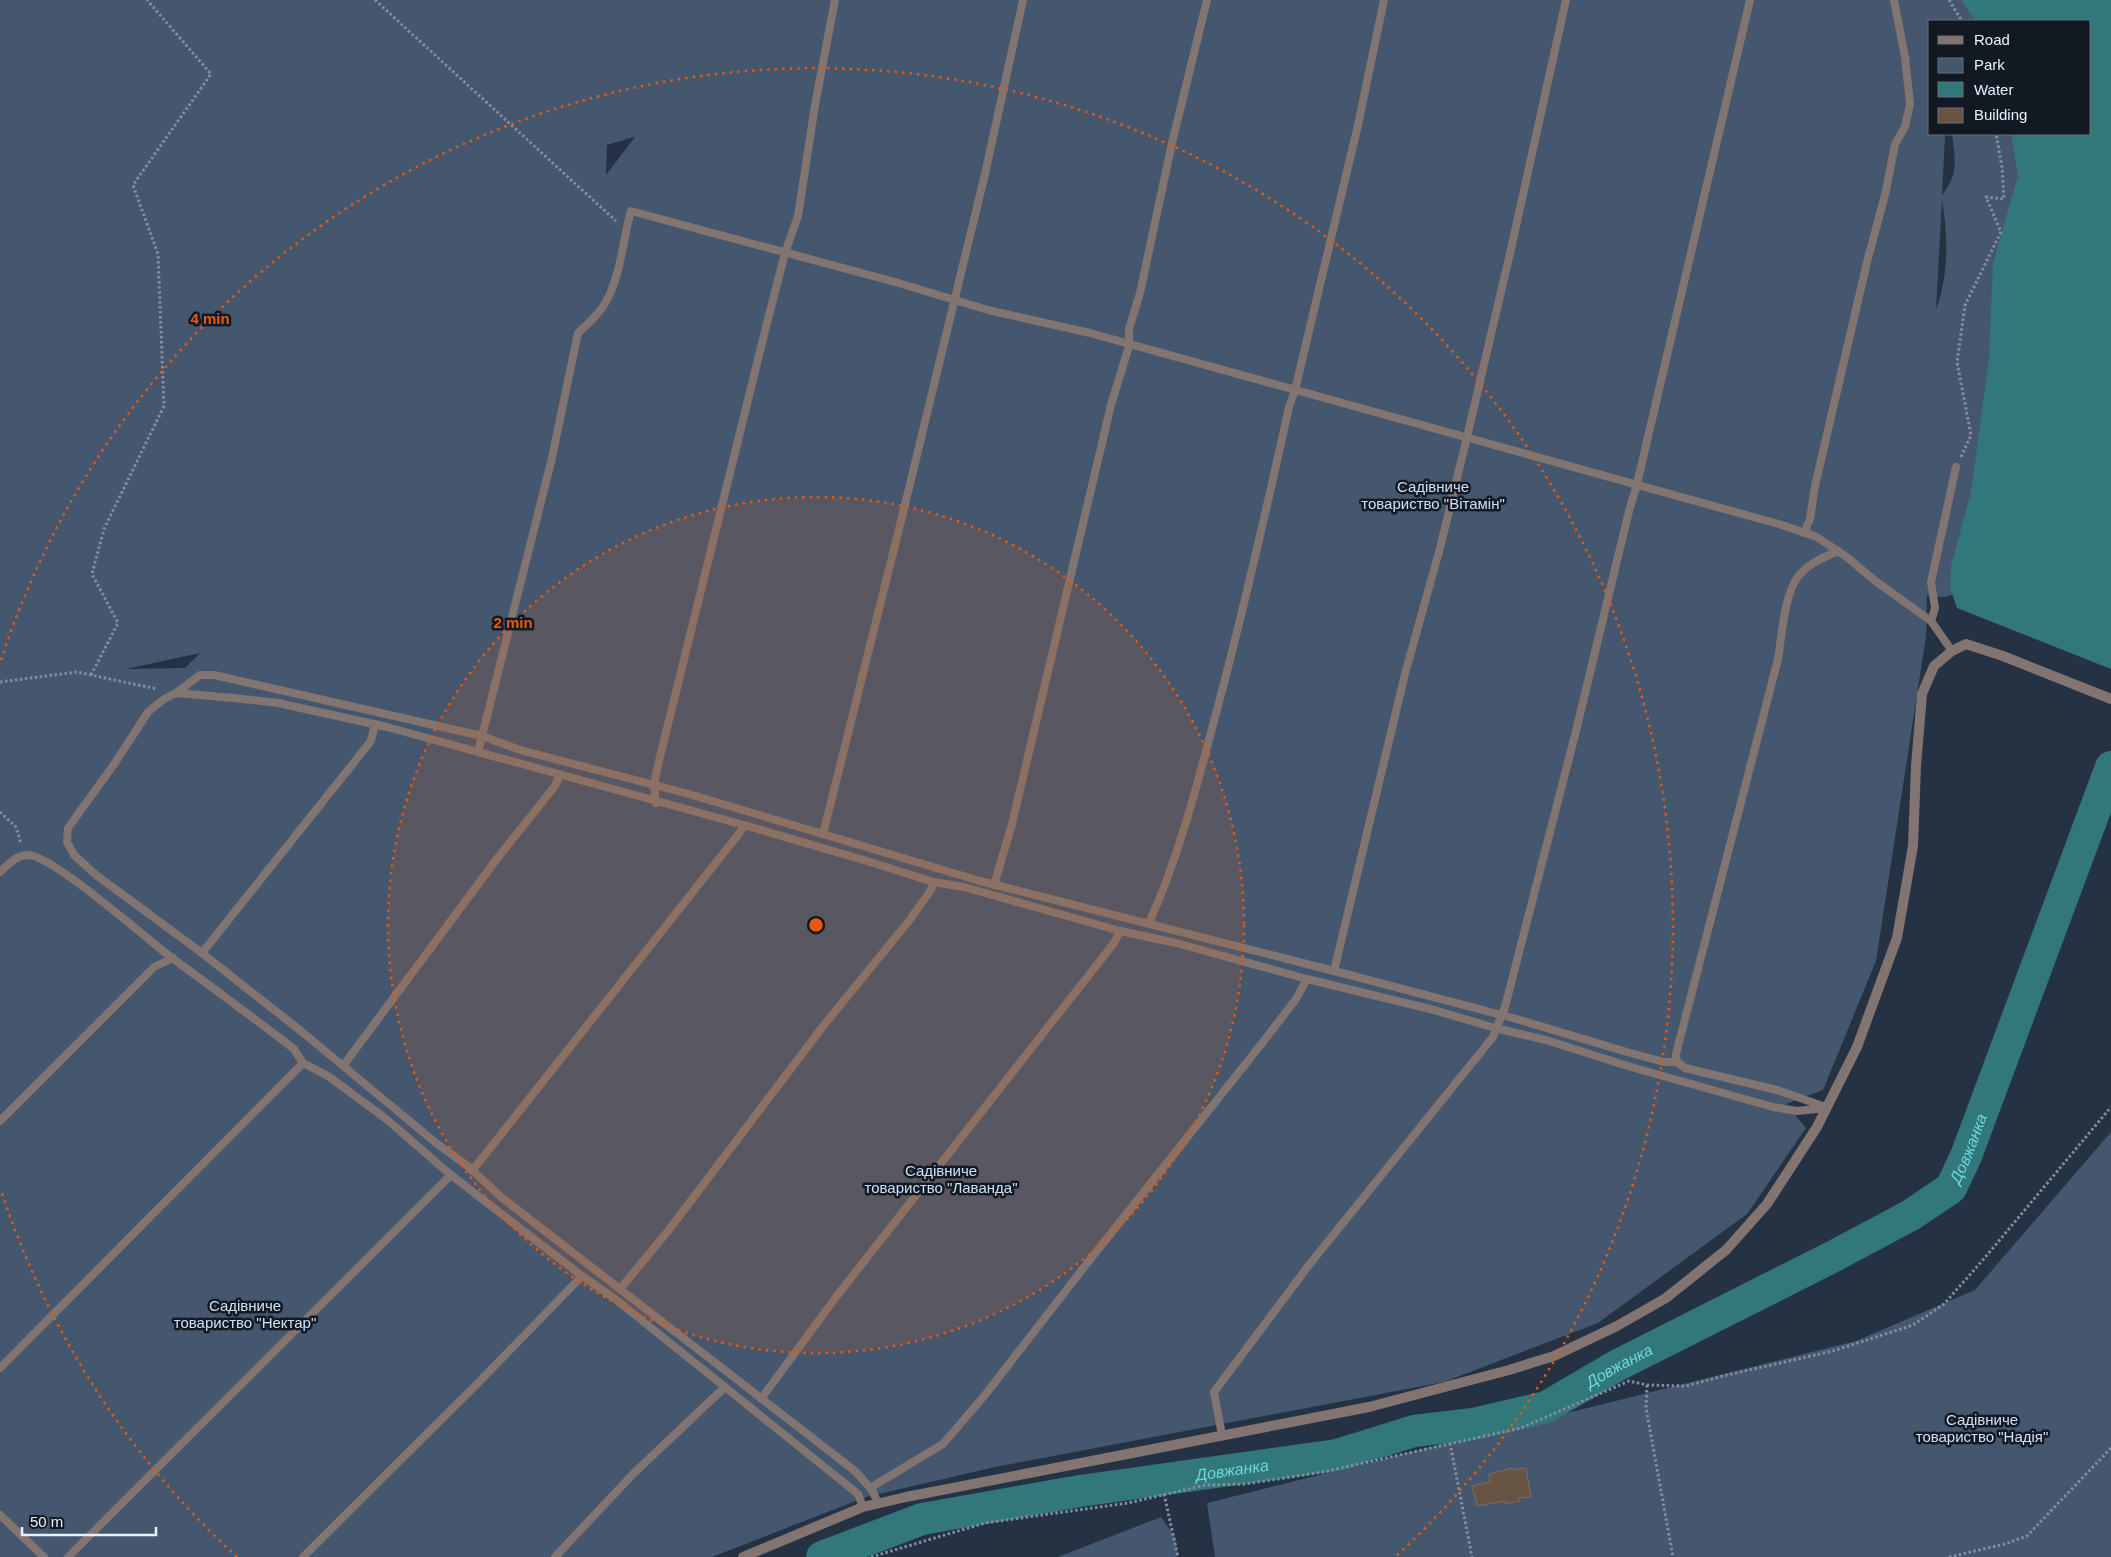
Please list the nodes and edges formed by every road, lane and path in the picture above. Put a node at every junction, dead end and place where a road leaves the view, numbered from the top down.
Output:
1 (147, 0) edge
2 (375, 0) edge
3 (835, 0) edge
4 (1023, 0) edge
5 (1207, 0) edge
6 (1384, 0) edge
7 (1566, 0) edge
8 (1750, 0) edge
9 (1894, 0) edge
10 (1949, 0) edge
11 (1961, 20) edge
12 (1996, 135) edge
13 (626, 230) junction
14 (785, 253) junction
15 (954, 299) junction
16 (1129, 345) junction
17 (1296, 390) junction
18 (1467, 437) junction
19 (1956, 467) joint
20 (1637, 484) junction
21 (1804, 533) junction
22 (1838, 551) junction
23 (1931, 621) junction
24 (1952, 651) junction
25 (91, 675) junction
26 (0, 682) edge
27 (176, 693) junction
28 (2111, 699) edge
29 (375, 724) junction
30 (482, 736) junction
31 (478, 752) junction
32 (560, 775) junction
33 (654, 786) junction
34 (656, 802) junction
35 (0, 812) edge
36 (744, 826) junction
37 (823, 834) junction
38 (22, 856) junction
39 (0, 872) edge
40 (933, 882) junction
41 (994, 885) junction
42 (1149, 923) junction
43 (1120, 931) junction
44 (202, 954) junction
45 (173, 958) junction
46 (1334, 971) junction
47 (1307, 980) junction
48 (1501, 1015) junction
49 (1495, 1028) junction
50 (1677, 1062) junction
51 (303, 1063) junction
52 (343, 1066) junction
53 (2111, 1107) edge
54 (1826, 1108) junction
55 (0, 1121) edge
56 (472, 1171) junction
57 (451, 1175) junction
58 (582, 1276) junction
59 (620, 1289) junction
60 (0, 1368) edge
61 (1647, 1385) junction
62 (725, 1387) junction
63 (761, 1399) junction
64 (1222, 1435) junction
65 (1450, 1443) junction
66 (2111, 1448) edge
67 (870, 1488) junction
68 (1164, 1494) junction
69 (878, 1503) junction
70 (863, 1507) junction
71 (0, 1515) edge
72 (44, 1557) edge
73 (68, 1557) edge
74 (303, 1557) edge
75 (555, 1557) edge
76 (743, 1557) edge
77 (871, 1557) edge
78 (1178, 1557) edge
79 (1472, 1557) edge
80 (1673, 1557) edge
81 (1949, 1557) edge

1 - 25 path
2 - 13 path
3 - 14 lane
4 - 15 lane
5 - 16 lane
6 - 17 lane
7 - 18 lane
8 - 20 lane
9 - 21 lane
10 - 11 path
12 - 19 path
13 - 14 lane
13 - 30 lane
14 - 15 lane
14 - 33 lane
15 - 16 lane
15 - 37 lane
16 - 17 lane
16 - 41 lane
17 - 18 lane
17 - 42 lane
18 - 20 lane
18 - 46 lane
19 - 23 lane
20 - 21 lane
20 - 48 lane
21 - 22 lane
22 - 23 lane
22 - 50 lane
23 - 24 lane
24 - 28 street
24 - 54 street
25 - 26 path
25 - 27 path
27 - 29 lane
27 - 30 lane
27 - 44 lane
29 - 31 lane
29 - 44 lane
30 - 31 lane
30 - 33 lane
31 - 32 lane
32 - 34 lane
32 - 52 lane
33 - 34 lane
33 - 37 lane
34 - 36 lane
35 - 38 path
36 - 40 lane
36 - 56 lane
37 - 41 lane
38 - 39 lane
38 - 45 lane
40 - 43 lane
40 - 59 lane
41 - 42 lane
42 - 46 lane
43 - 47 lane
43 - 63 lane
44 - 52 lane
45 - 51 lane
45 - 55 lane
46 - 48 lane
47 - 49 lane
47 - 67 lane
48 - 49 lane
48 - 50 lane
49 - 54 lane
49 - 64 lane
50 - 54 lane
51 - 57 lane
51 - 60 lane
52 - 56 lane
53 - 61 path
54 - 64 street
56 - 59 lane
57 - 58 lane
57 - 73 lane
58 - 62 lane
58 - 74 lane
59 - 63 lane
61 - 65 path
61 - 80 path
62 - 70 lane
62 - 75 lane
63 - 67 lane
64 - 69 street
65 - 68 path
65 - 79 path
66 - 81 path
67 - 69 lane
68 - 77 path
68 - 78 path
69 - 70 street
70 - 76 street
71 - 72 lane

